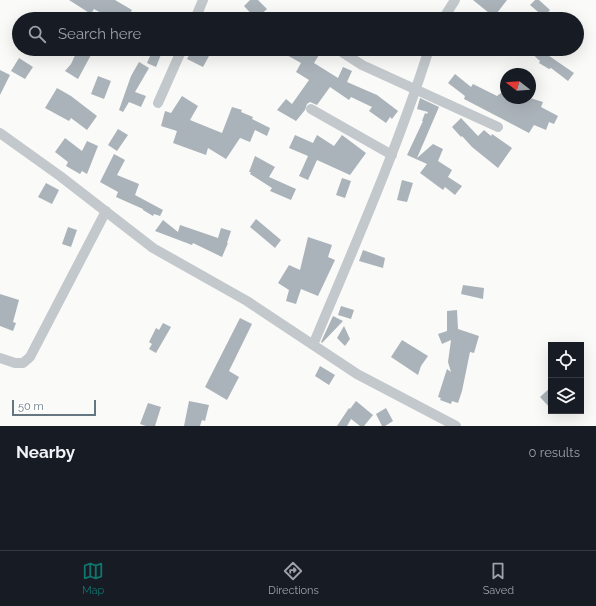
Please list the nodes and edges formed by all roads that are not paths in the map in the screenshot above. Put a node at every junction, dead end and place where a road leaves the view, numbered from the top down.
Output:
1 (203, 0) edge
2 (455, 0) edge
3 (198, 12) edge
4 (447, 12) edge
5 (179, 56) edge
6 (348, 56) edge
7 (427, 56) edge
8 (416, 90) junction
9 (158, 103) dead end
10 (311, 109) dead end
11 (498, 127) dead end
12 (0, 133) edge
13 (392, 155) junction
14 (106, 211) junction
15 (313, 344) junction
16 (0, 358) edge
17 (456, 426) edge

1 - 3 street
2 - 4 street
5 - 9 street
6 - 8 street
7 - 8 street
8 - 11 street
8 - 13 street
10 - 13 street
12 - 14 street
13 - 15 street
14 - 15 street
14 - 16 street
15 - 17 street

